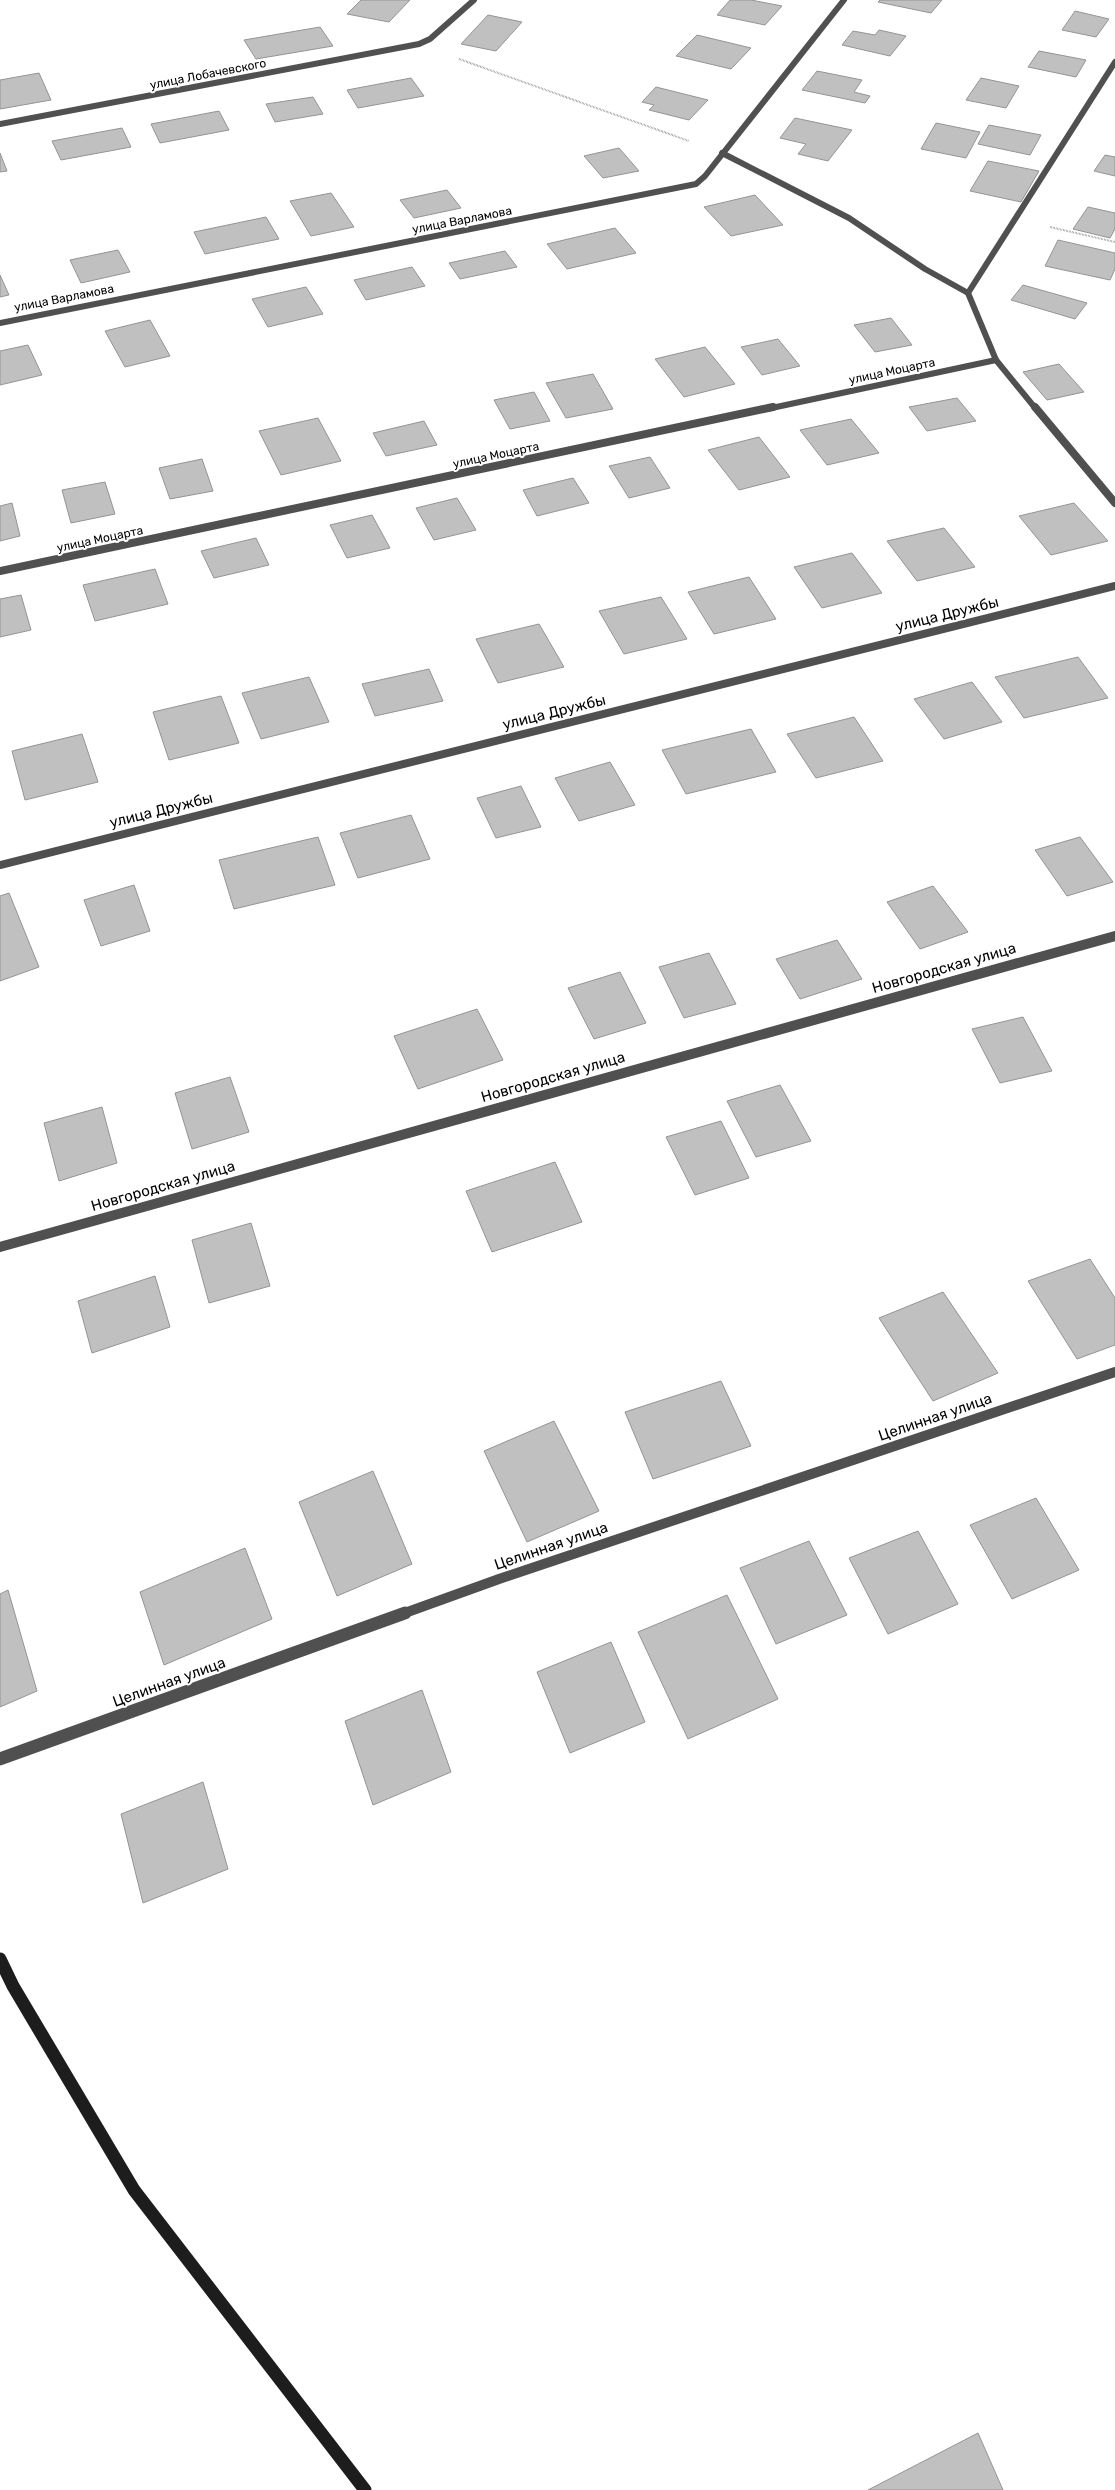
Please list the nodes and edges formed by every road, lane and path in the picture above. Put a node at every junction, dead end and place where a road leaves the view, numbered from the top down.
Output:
1 (474, 0) edge
2 (844, 0) edge
3 (419, 44) junction
4 (1115, 62) edge
5 (0, 124) edge
6 (722, 153) junction
7 (1015, 219) junction
8 (1115, 242) edge
9 (968, 292) junction
10 (0, 322) edge
11 (996, 360) junction
12 (1115, 503) edge
13 (0, 571) edge
14 (1115, 586) edge
15 (0, 865) edge
16 (1115, 936) edge
17 (0, 1247) edge
18 (1115, 1372) edge
19 (0, 1759) edge
20 (0, 1958) edge
21 (365, 2490) edge

1 - 3 street
2 - 6 street, улица Варламова
3 - 5 street, улица Лобачевского
3 - 6 path
4 - 7 street
6 - 9 street
6 - 10 street, улица Варламова
7 - 8 path
7 - 9 street
9 - 11 street
11 - 12 street
11 - 13 street, улица Моцарта
14 - 15 street, улица Дружбы
16 - 17 street, Новгородская улица
18 - 19 street, Целинная улица
20 - 21 street

